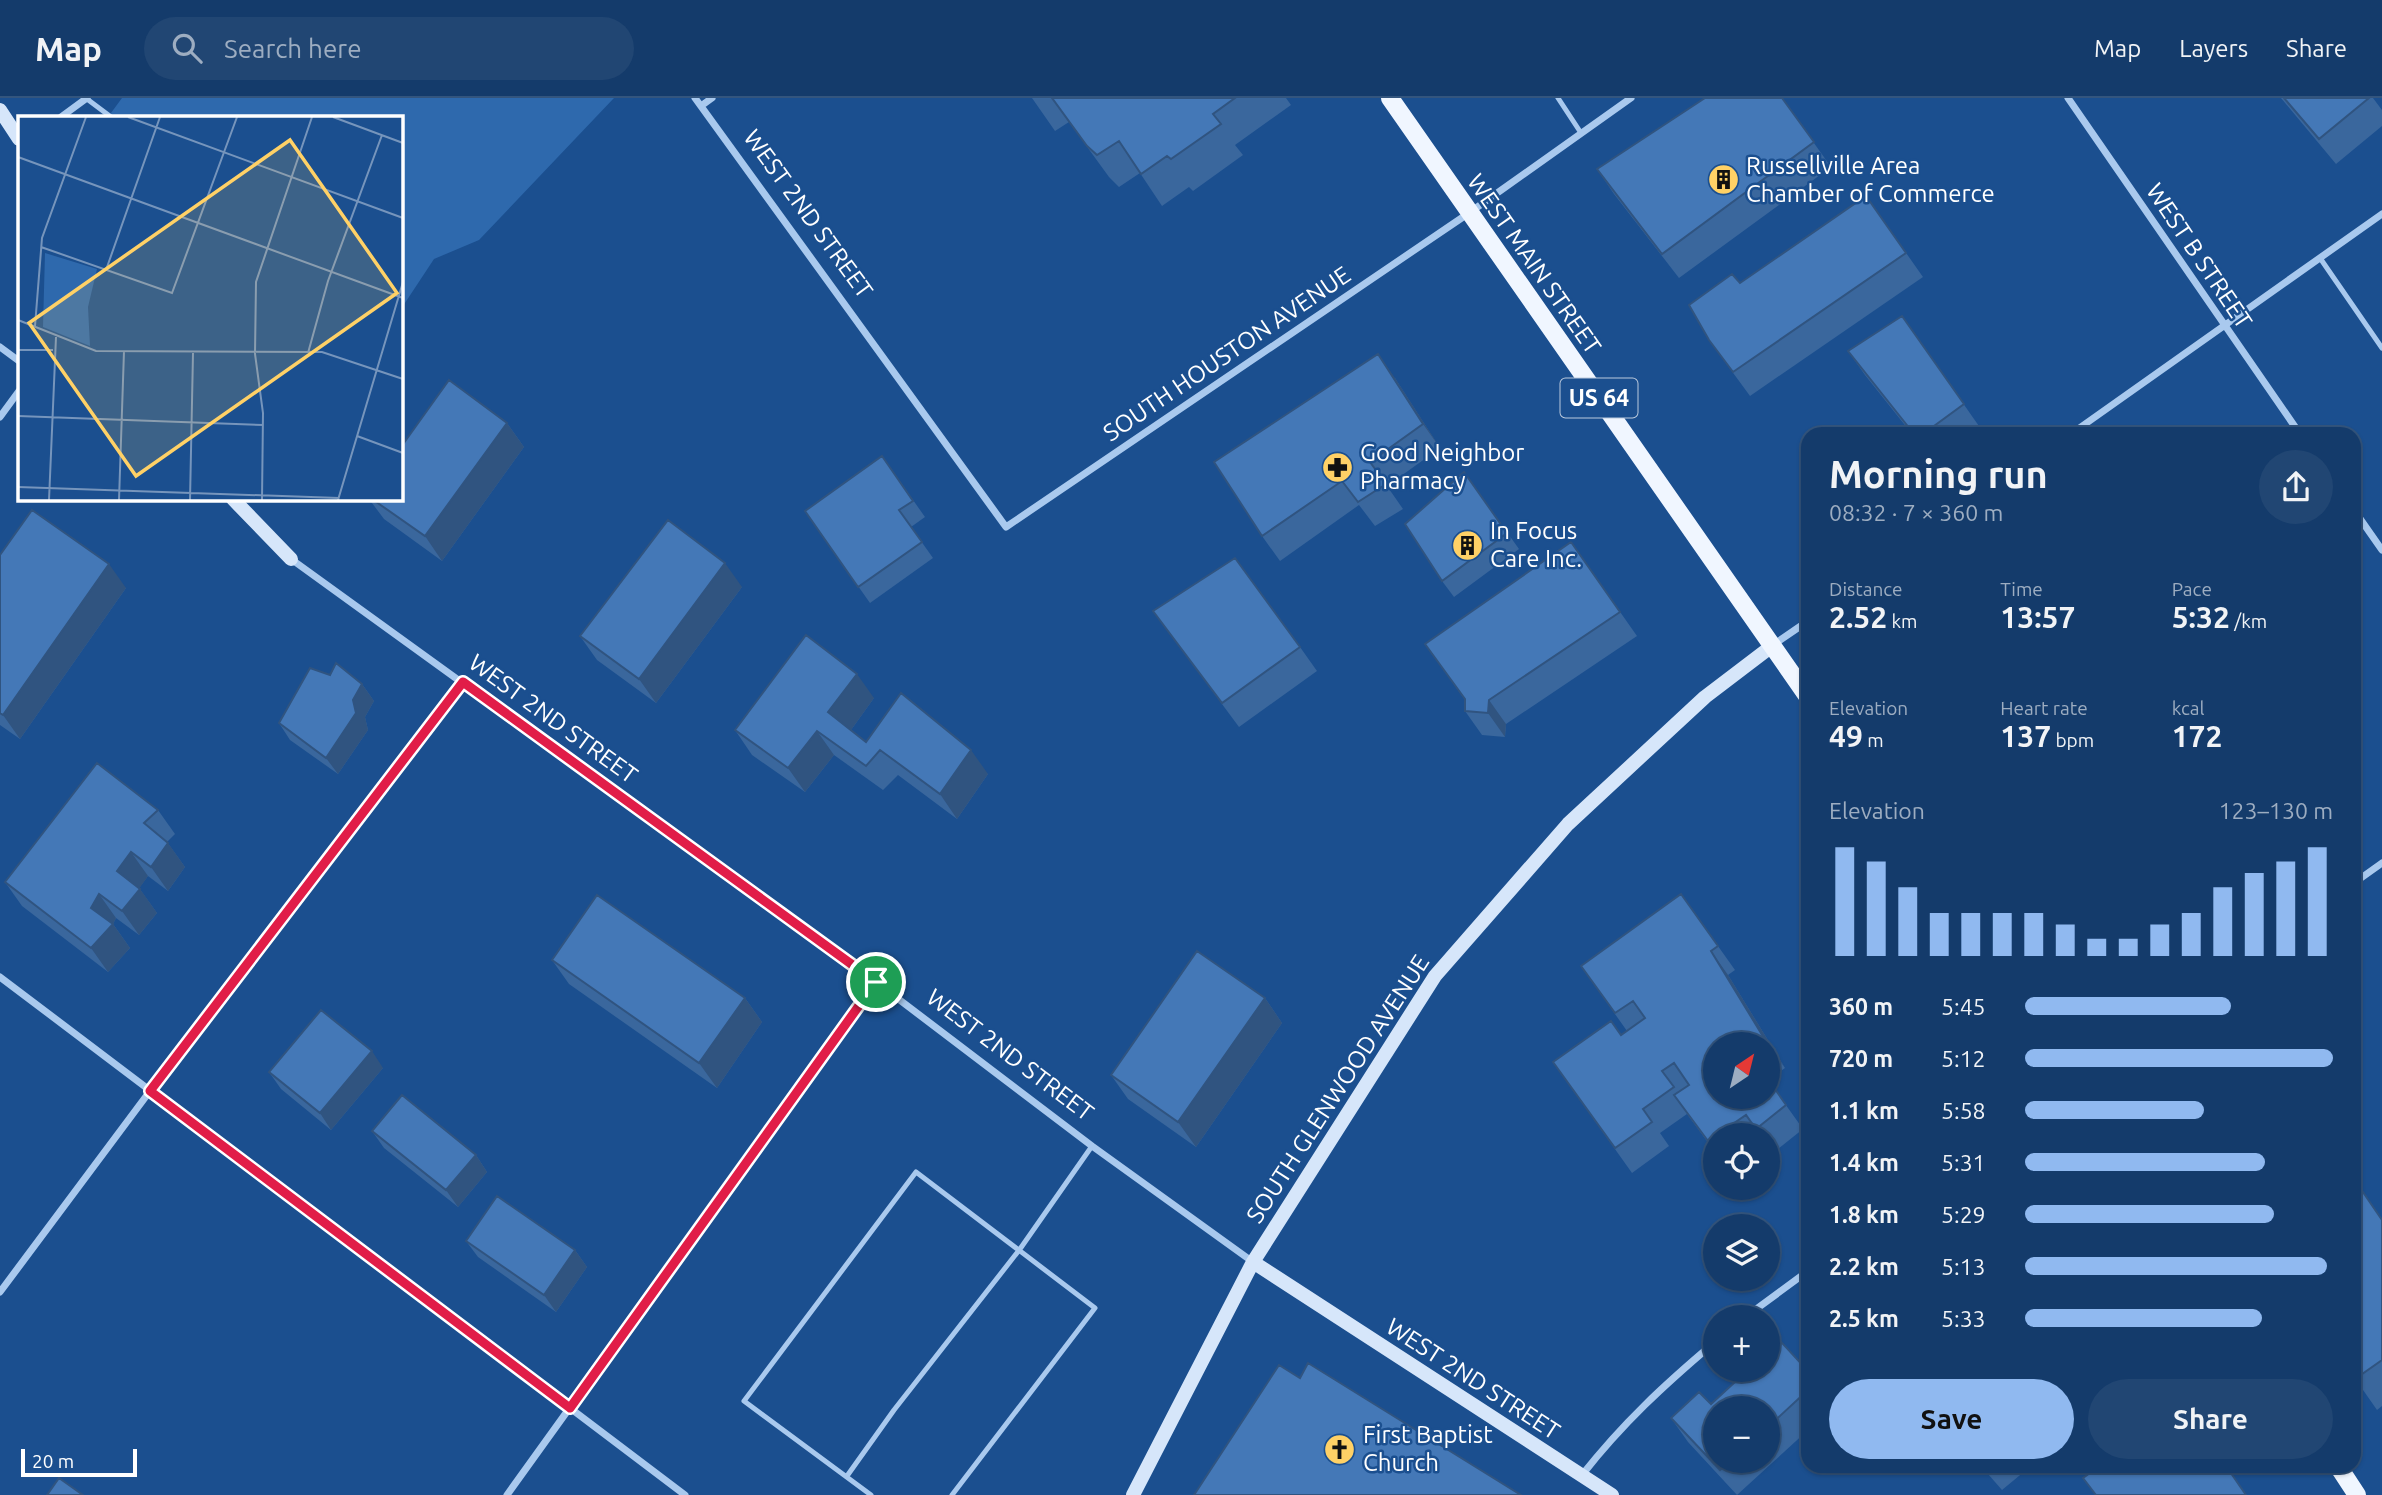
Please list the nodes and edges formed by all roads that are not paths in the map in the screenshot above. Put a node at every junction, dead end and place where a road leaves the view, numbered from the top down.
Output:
1 (695, 98) edge
2 (712, 98) edge
3 (1390, 98) edge
4 (1558, 98) edge
5 (1631, 98) edge
6 (2068, 98) edge
7 (87, 99) edge
8 (701, 106) junction
9 (0, 110) edge
10 (62, 116) edge
11 (110, 116) edge
12 (1581, 133) junction
13 (18, 137) edge
14 (1469, 213) junction
15 (2382, 214) edge
16 (2320, 258) junction
17 (2224, 326) junction
18 (0, 347) edge
19 (2382, 348) edge
20 (18, 360) edge
21 (18, 392) edge
22 (0, 417) edge
23 (2081, 427) edge
24 (2295, 427) edge
25 (234, 500) edge
26 (2361, 520) edge
27 (1006, 527) joint
28 (2382, 550) edge
29 (291, 559) joint
30 (1801, 626) edge
31 (1772, 646) junction
32 (463, 682) junction
33 (1801, 687) edge
34 (2382, 863) edge
35 (2361, 878) edge
36 (0, 977) edge
37 (876, 982) junction
38 (150, 1091) junction
39 (1092, 1146) junction
40 (1020, 1249) junction
41 (1253, 1262) junction
42 (1801, 1276) edge
43 (0, 1292) edge
44 (1762, 1305) edge
45 (1703, 1352) edge
46 (570, 1408) junction
47 (2343, 1473) edge
48 (847, 1476) junction
49 (1581, 1476) junction
50 (507, 1495) edge
51 (685, 1495) edge
52 (871, 1495) edge
53 (952, 1495) edge
54 (1133, 1495) edge
55 (1612, 1495) edge
56 (2357, 1495) edge

1 - 8 street, WEST 2ND STREET
2 - 8 street
3 - 14 main road, WEST MAIN STREET / US 64
4 - 12 lane
5 - 12 street, SOUTH HOUSTON AVENUE
6 - 17 street, WEST B STREET
7 - 10 street
7 - 11 lane
8 - 27 street, WEST 2ND STREET
9 - 13 street
12 - 14 street, SOUTH HOUSTON AVENUE
14 - 27 street, SOUTH HOUSTON AVENUE
14 - 31 main road, WEST MAIN STREET / US 64
15 - 16 street
16 - 17 street
16 - 19 lane
17 - 23 street
17 - 24 street, WEST B STREET
18 - 20 street
21 - 22 street
25 - 29 street
26 - 28 street
29 - 32 street, WEST 2ND STREET
30 - 31 street
31 - 33 main road, WEST MAIN STREET / US 64
31 - 41 street, SOUTH GLENWOOD AVENUE
32 - 37 street, WEST 2ND STREET
32 - 38 street
34 - 35 street
36 - 38 street
37 - 39 street, WEST 2ND STREET
37 - 46 street
38 - 43 street
38 - 46 street
39 - 40 lane
39 - 41 street, WEST 2ND STREET
40 - 48 lane
40 - 48 lane
40 - 53 lane
41 - 49 street, WEST 2ND STREET
41 - 54 street, SOUTH GLENWOOD AVENUE
42 - 44 street
45 - 49 street
46 - 50 street
46 - 51 street
47 - 56 main road
48 - 52 lane
49 - 55 street, WEST 2ND STREET

